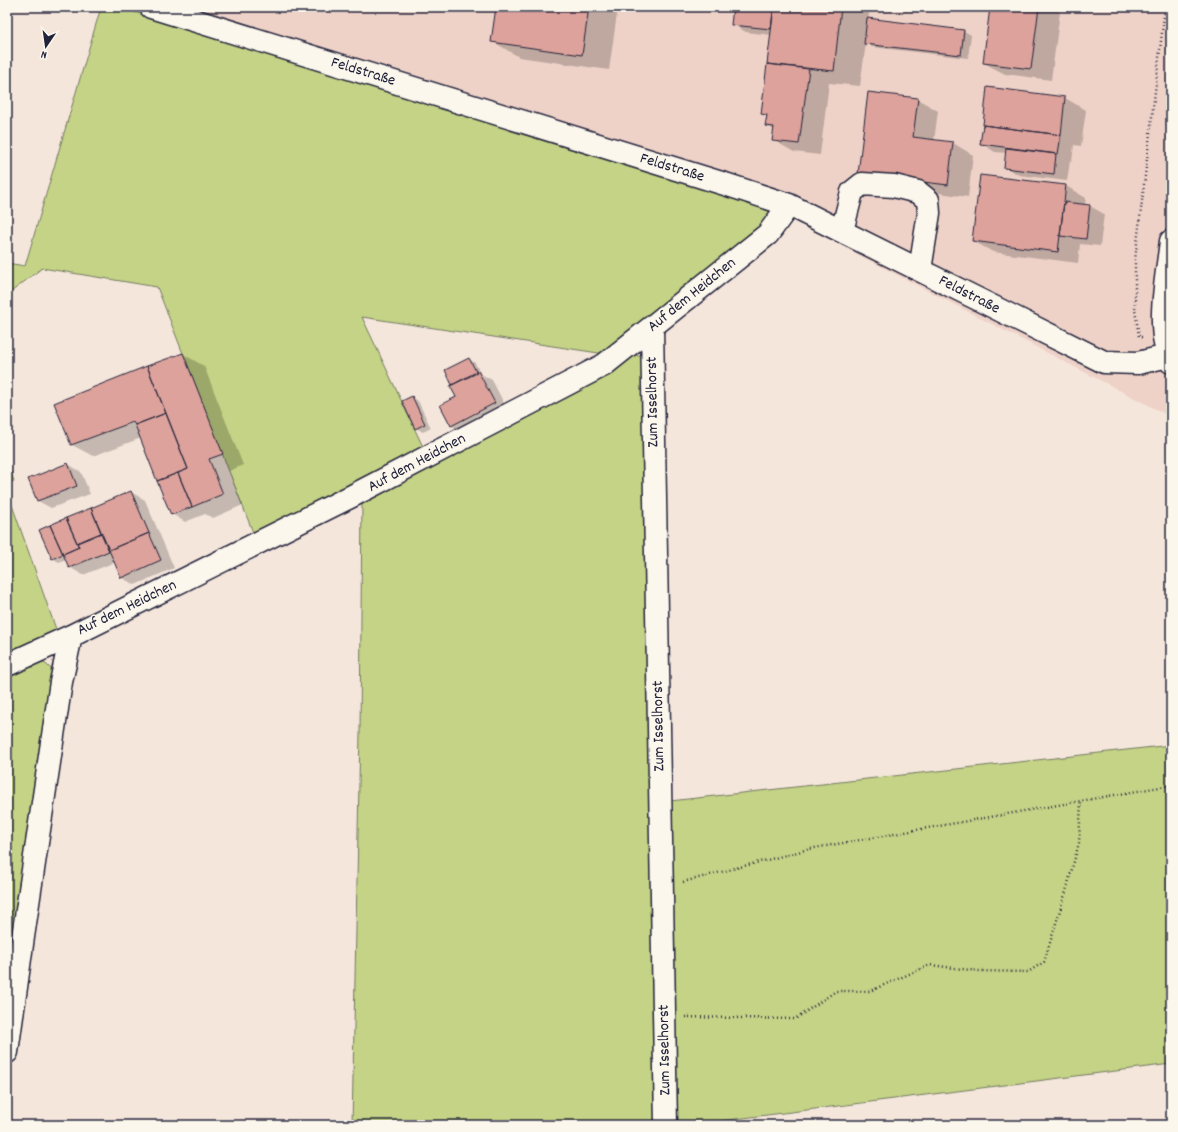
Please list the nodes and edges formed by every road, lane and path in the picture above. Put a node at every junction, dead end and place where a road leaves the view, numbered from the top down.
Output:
1 (151, 7) edge
2 (1165, 7) edge
3 (789, 205) junction
4 (842, 231) junction
5 (1171, 241) edge
6 (920, 270) junction
7 (652, 327) junction
8 (1167, 352) edge
9 (71, 636) junction
10 (7, 665) edge
11 (1171, 784) edge
12 (1081, 801) junction
13 (662, 888) junction
14 (665, 1017) junction
15 (7, 1052) edge
16 (666, 1125) edge

1 - 3 street, Feldstraße
2 - 8 path
3 - 4 street, Feldstraße
3 - 7 street, Auf dem Heidchen
4 - 6 street, Feldstraße
4 - 6 street
5 - 8 street
6 - 8 street, Feldstraße
7 - 9 street, Auf dem Heidchen
7 - 13 street, Zum Isselhorst
9 - 10 street, Auf dem Heidchen
9 - 15 street
11 - 12 path
12 - 13 path
12 - 14 path
13 - 14 street, Zum Isselhorst
14 - 16 street, Zum Isselhorst

